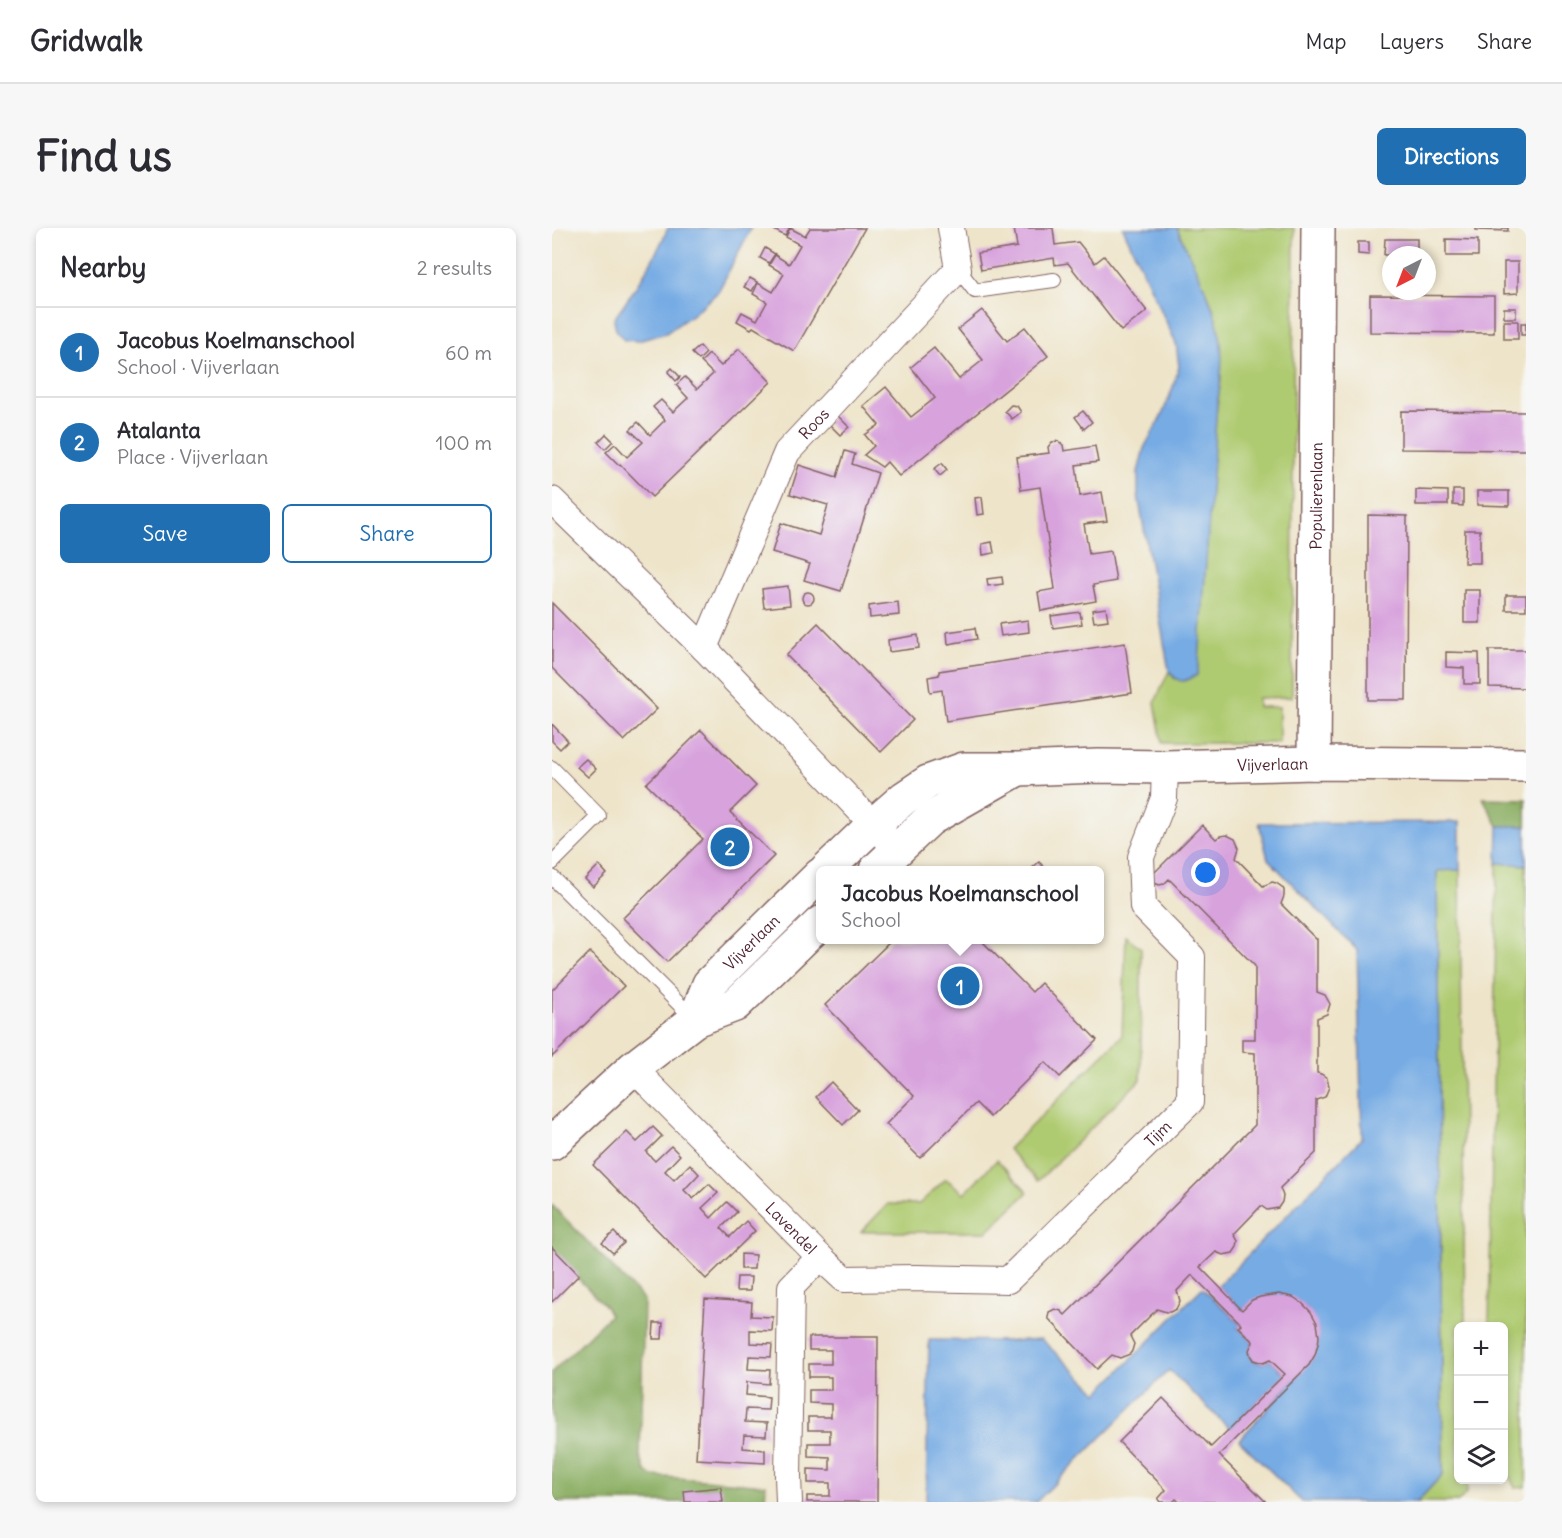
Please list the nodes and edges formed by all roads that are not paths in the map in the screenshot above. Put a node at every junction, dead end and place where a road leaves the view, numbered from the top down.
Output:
1 (951, 228) edge
2 (1318, 228) edge
3 (958, 269) junction
4 (1054, 280) dead end
5 (552, 500) edge
6 (704, 648) junction
7 (1314, 764) junction
8 (1526, 765) edge
9 (1165, 767) junction
10 (552, 768) edge
11 (1018, 769) junction
12 (873, 825) junction
13 (887, 860) edge
14 (552, 863) edge
15 (830, 866) edge
16 (552, 877) edge
17 (816, 879) edge
18 (816, 927) edge
19 (695, 1020) junction
20 (633, 1068) junction
21 (552, 1143) edge
22 (820, 1257) junction
23 (789, 1502) edge

1 - 3 street
2 - 7 street, Populierenlaan
3 - 4 lane
3 - 6 street, Roos
5 - 6 street
6 - 12 street
7 - 8 street, Vijverlaan
7 - 9 street, Vijverlaan
9 - 11 street, Vijverlaan
9 - 22 street, Tijm
10 - 14 lane
11 - 12 street, Vijverlaan
11 - 13 street, Vijverlaan
12 - 13 street
12 - 15 street, Vijverlaan
16 - 19 lane
17 - 19 street, Vijverlaan
18 - 19 street, Vijverlaan
19 - 20 street, Vijverlaan
20 - 21 street, Vijverlaan
20 - 22 street, Lavendel
22 - 23 street, Lavendel

